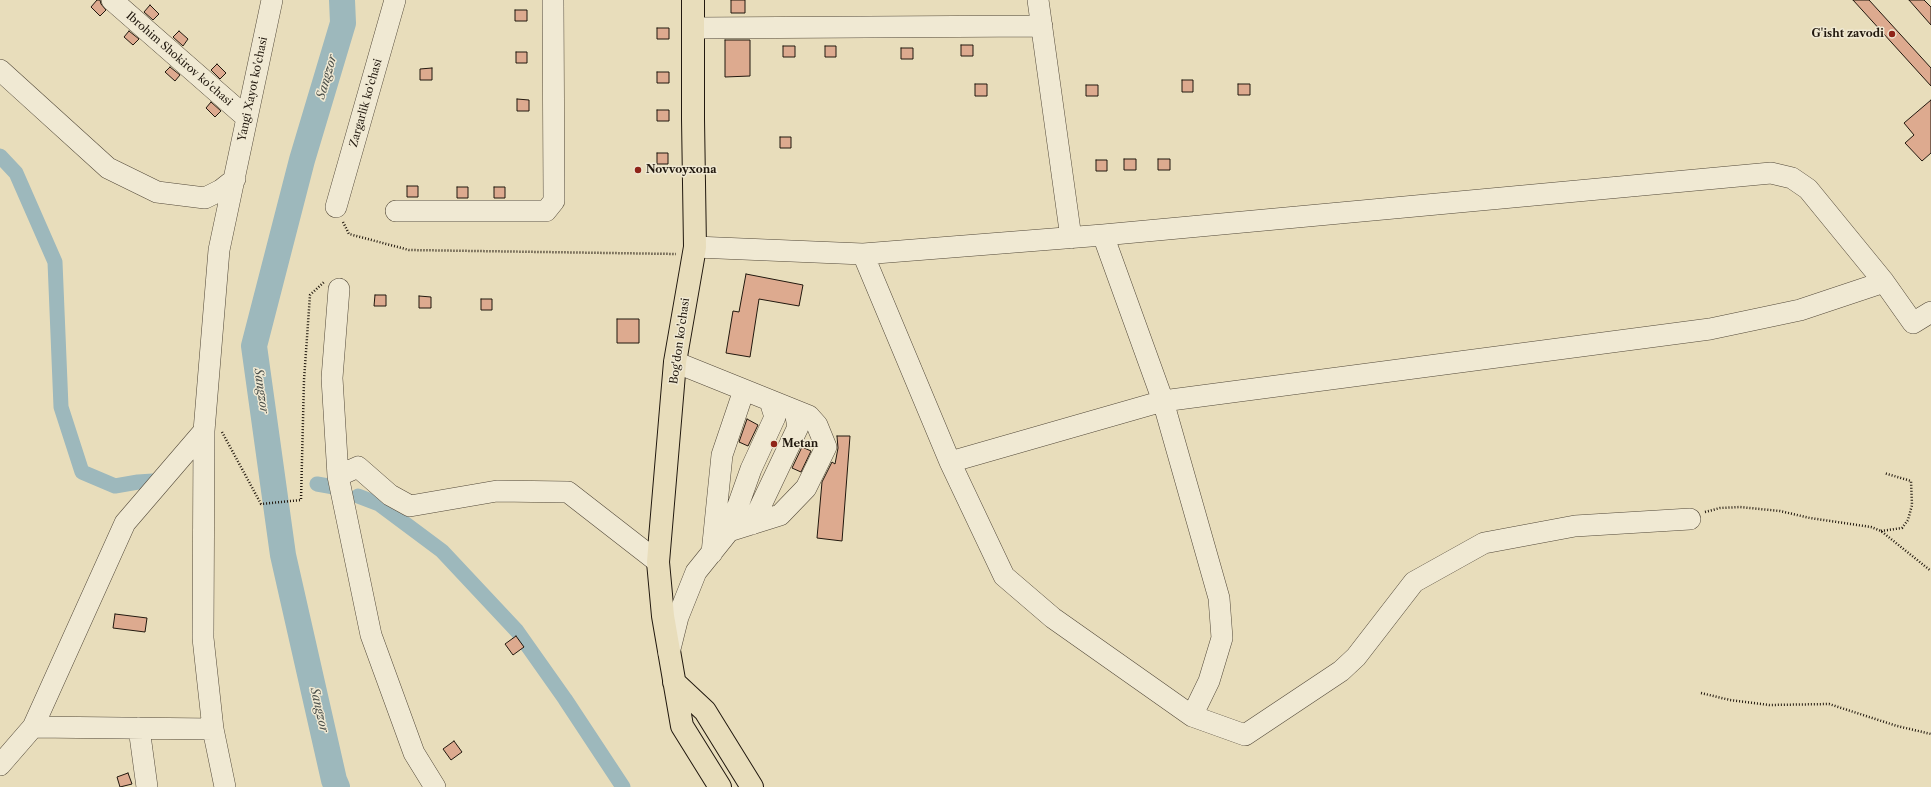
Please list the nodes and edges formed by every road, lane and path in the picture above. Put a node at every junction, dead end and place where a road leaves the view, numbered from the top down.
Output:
1 (112, 0) edge
2 (272, 0) edge
3 (395, 0) edge
4 (554, 0) edge
5 (693, 0) edge
6 (1038, 0) edge
7 (1042, 26) junction
8 (693, 28) junction
9 (0, 70) edge
10 (247, 118) junction
11 (234, 179) junction
12 (336, 207) joint
13 (396, 211) dead end
14 (1103, 235) junction
15 (1071, 238) junction
16 (694, 250) junction
17 (863, 254) junction
18 (1884, 282) junction
19 (338, 289) joint
20 (1931, 312) edge
21 (675, 362) junction
22 (1163, 401) junction
23 (783, 407) junction
24 (212, 431) junction
25 (950, 462) junction
26 (1884, 473) dead end
27 (338, 476) junction
28 (1690, 519) joint
29 (753, 523) junction
30 (1881, 531) junction
31 (712, 553) junction
32 (658, 562) junction
33 (1931, 571) edge
34 (669, 653) junction
35 (674, 682) junction
36 (1701, 693) dead end
37 (1192, 716) junction
38 (33, 727) junction
39 (139, 728) junction
40 (213, 729) junction
41 (1931, 734) edge
42 (0, 765) edge
43 (147, 787) edge
44 (225, 787) edge
45 (435, 787) edge
46 (720, 787) edge
47 (752, 787) edge

1 - 10 street, Ibrohim Shokirov ko'chasi
2 - 10 street, Yangi Xayot ko'chasi
3 - 12 street, Zargarlik ko'chasi
4 - 13 street
5 - 8 main road, Bog'don ko'chasi
6 - 7 street
7 - 8 street
7 - 15 street
8 - 16 main road, Bog'don ko'chasi
9 - 11 street
10 - 11 street, Yangi Xayot ko'chasi
11 - 24 street, Yangi Xayot ko'chasi
12 - 16 path
14 - 15 street
14 - 18 street
14 - 22 street
15 - 17 street
16 - 17 street
16 - 21 main road, Bog'don ko'chasi
17 - 25 street
18 - 20 street
18 - 22 street
19 - 24 path
19 - 27 street
21 - 23 street
21 - 32 main road, Bog'don ko'chasi
22 - 25 street
22 - 37 street
23 - 29 street
23 - 29 street
23 - 29 street
23 - 31 street
24 - 38 street
24 - 40 street, Yangi Xayot ko'chasi
25 - 37 street
26 - 30 path
27 - 32 street
27 - 45 street
28 - 30 path
28 - 37 street
29 - 31 street
30 - 33 path
31 - 34 street
32 - 34 main road, Bog'don ko'chasi
34 - 35 main road, Bog'don ko'chasi
35 - 46 main road, Bog'don ko'chasi
35 - 47 main road
36 - 41 path
38 - 39 street
38 - 42 street
39 - 40 street
39 - 43 street
40 - 44 street, Yangi Xayot ko'chasi

